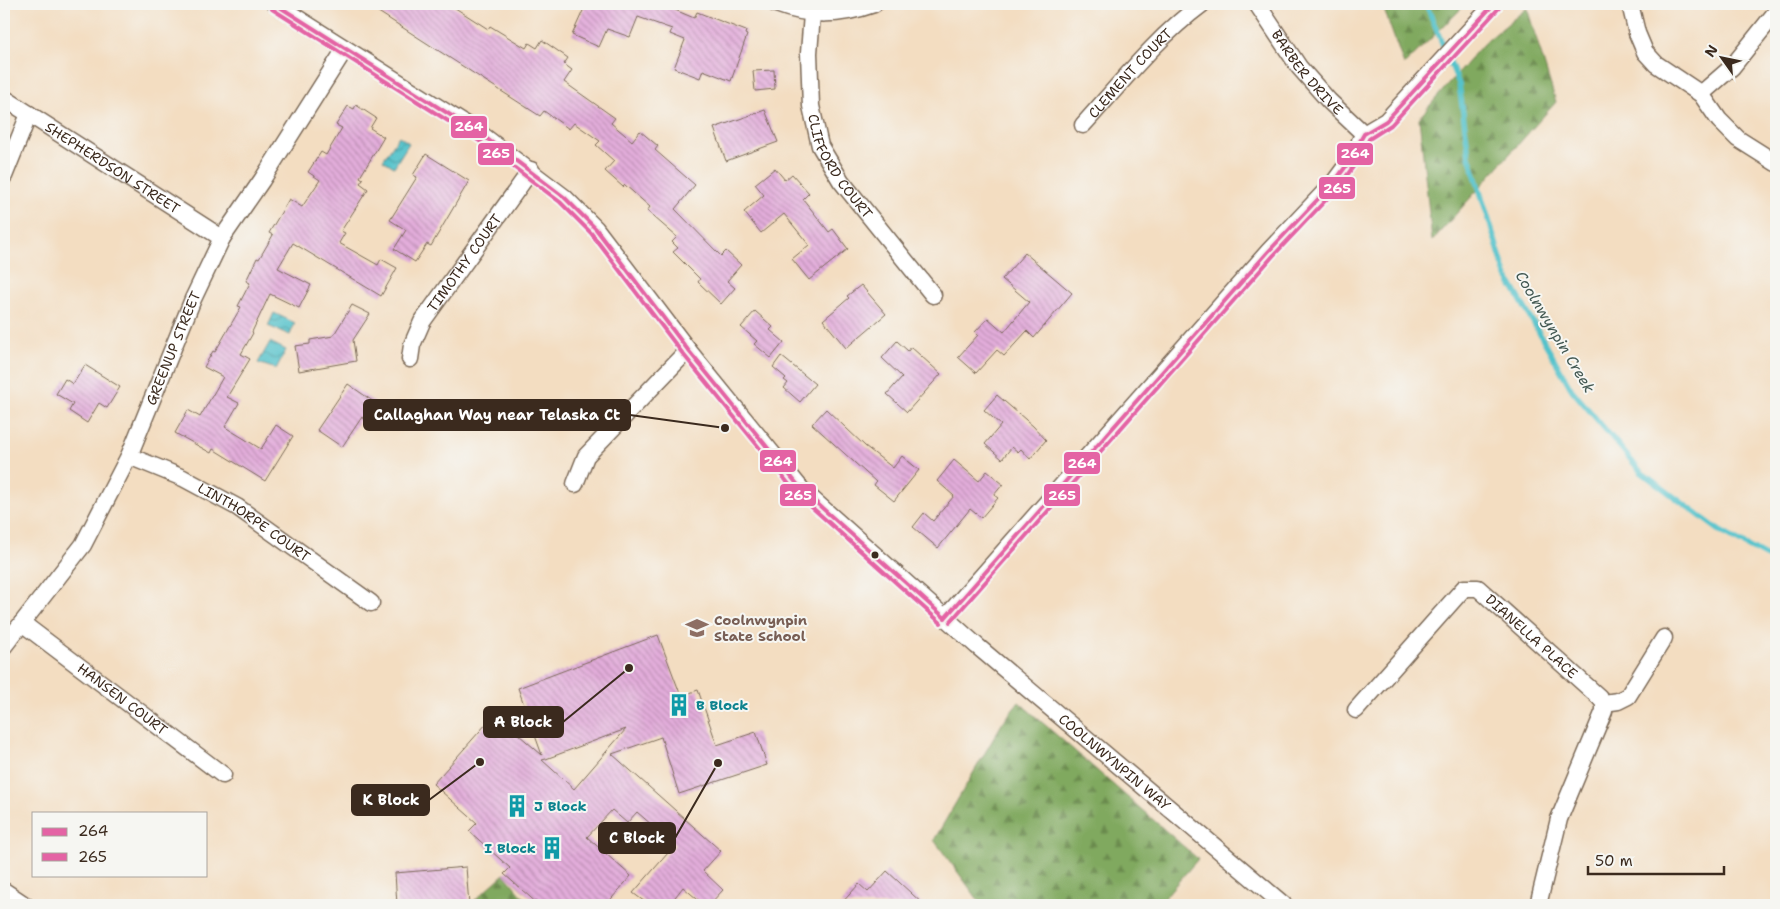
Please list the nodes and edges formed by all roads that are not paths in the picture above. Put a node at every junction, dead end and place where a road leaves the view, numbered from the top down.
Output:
1 (275, 4) edge
2 (776, 4) edge
3 (874, 4) edge
4 (1202, 4) edge
5 (1257, 4) edge
6 (1630, 4) edge
7 (1490, 7) edge
8 (1776, 12) edge
9 (812, 14) junction
10 (346, 49) junction
11 (1701, 94) junction
12 (4, 98) edge
13 (29, 114) junction
14 (1083, 125) dead end
15 (1364, 134) junction
16 (1776, 163) edge
17 (531, 170) junction
18 (4, 176) edge
19 (222, 238) junction
20 (933, 295) dead end
21 (688, 350) junction
22 (410, 359) dead end
23 (130, 456) junction
24 (574, 484) dead end
25 (371, 604) dead end
26 (945, 618) junction
27 (22, 624) junction
28 (1664, 638) dead end
29 (4, 646) edge
30 (1604, 703) junction
31 (1356, 710) dead end
32 (223, 775) dead end
33 (4, 892) edge
34 (25, 905) edge
35 (1284, 905) edge
36 (1538, 905) edge

1 - 10 street, COOLNWYNPIN WAY
2 - 9 street
3 - 9 street
4 - 14 street, CLEMENT COURT
5 - 15 street, BARBER DRIVE
6 - 11 street
7 - 15 street
8 - 11 street
9 - 20 street, CLIFFORD COURT
10 - 17 street, COOLNWYNPIN WAY
10 - 19 street, GREENUP STREET
11 - 16 street
12 - 13 street, SHEPHERDSON STREET
13 - 18 street
13 - 19 street, SHEPHERDSON STREET
15 - 26 street
17 - 21 street, COOLNWYNPIN WAY
17 - 22 street, TIMOTHY COURT
19 - 23 street, GREENUP STREET
21 - 24 street
21 - 26 street, COOLNWYNPIN WAY
23 - 25 street, LINTHORPE COURT
23 - 27 street, GREENUP STREET
26 - 35 street, COOLNWYNPIN WAY
27 - 29 street, GREENUP STREET
27 - 32 street, HANSEN COURT
28 - 30 street
30 - 31 street, DIANELLA PLACE
30 - 36 street
33 - 34 street

